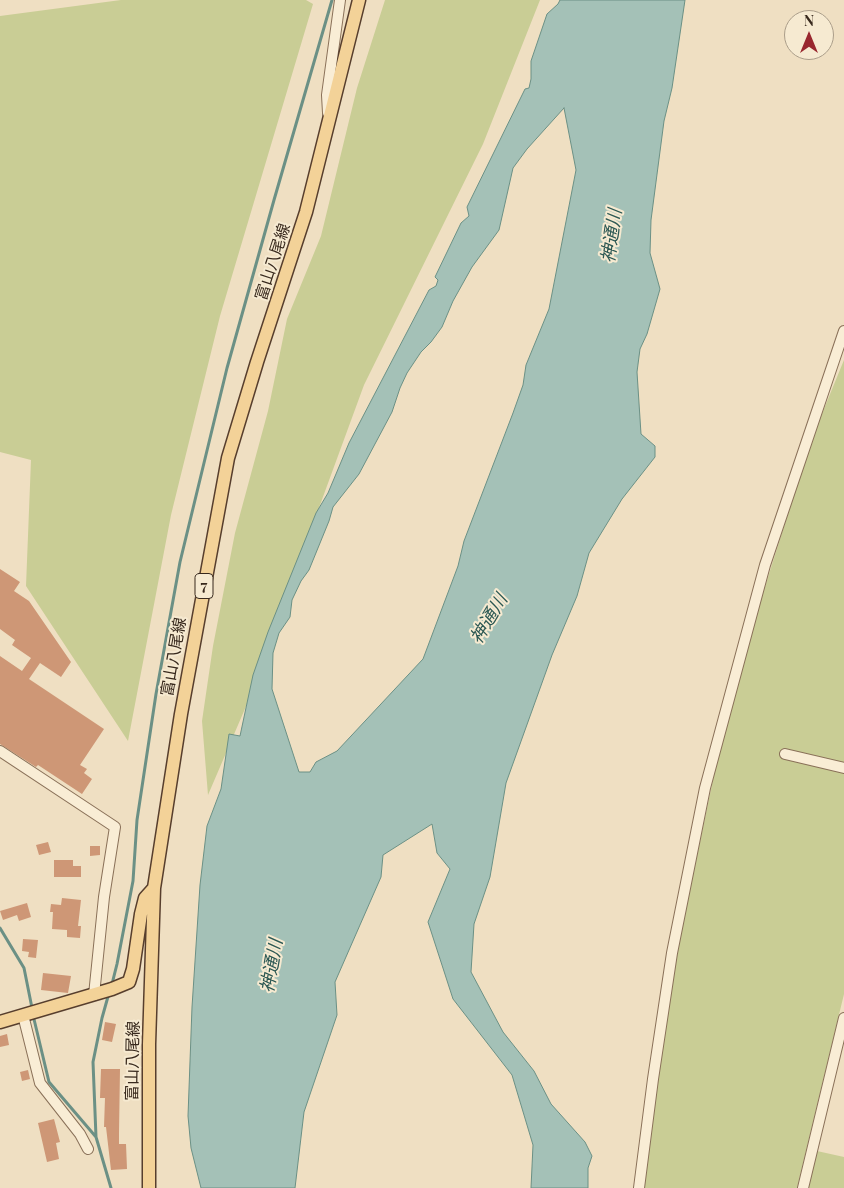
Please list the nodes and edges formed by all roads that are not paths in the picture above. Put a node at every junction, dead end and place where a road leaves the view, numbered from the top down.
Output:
1 (340, 0) edge
2 (359, 0) edge
3 (329, 122) junction
4 (844, 331) edge
5 (0, 751) edge
6 (785, 754) dead end
7 (844, 768) edge
8 (154, 888) junction
9 (106, 991) junction
10 (23, 1015) junction
11 (844, 1018) edge
12 (0, 1022) edge
13 (88, 1149) dead end
14 (149, 1188) edge
15 (639, 1188) edge
16 (803, 1188) edge

1 - 3 street
2 - 3 main road, 富山八尾線 / 7
3 - 8 main road, 富山八尾線 / 7
4 - 15 street
5 - 9 street
6 - 7 street
8 - 9 main road
8 - 14 main road, 富山八尾線 / 7
9 - 10 main road
10 - 12 main road
10 - 13 street
11 - 16 street

